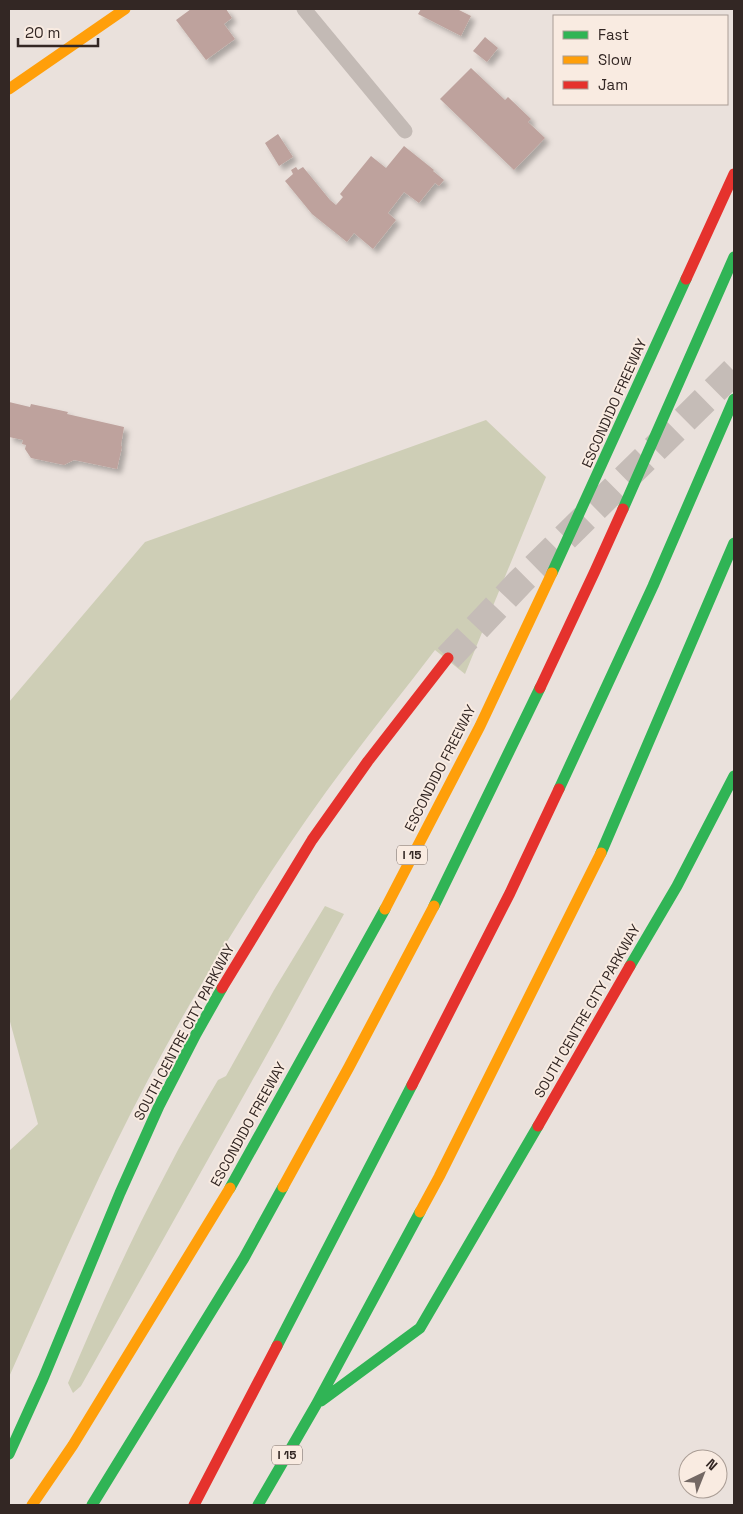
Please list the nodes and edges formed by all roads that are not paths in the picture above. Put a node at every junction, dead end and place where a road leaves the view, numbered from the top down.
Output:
1 (125, 9) edge
2 (304, 9) edge
3 (9, 89) edge
4 (405, 131) dead end
5 (734, 174) edge
6 (734, 257) edge
7 (734, 399) edge
8 (734, 542) edge
9 (448, 658) tunnel mouth
10 (734, 776) edge
11 (284, 1331) junction
12 (316, 1405) junction
13 (216, 1439) dead end
14 (9, 1454) edge
15 (108, 1481) junction
16 (32, 1505) edge
17 (92, 1505) edge
18 (104, 1505) edge
19 (194, 1505) edge
20 (258, 1505) edge

1 - 3 main road
2 - 4 lane
5 - 16 main road, ESCONDIDO FREEWAY / I 15
6 - 15 main road
7 - 11 main road
8 - 12 main road, I 15
9 - 14 main road, SOUTH CENTRE CITY PARKWAY
10 - 12 main road, SOUTH CENTRE CITY PARKWAY
11 - 13 main road
11 - 19 main road
12 - 20 main road, I 15
15 - 17 main road
15 - 18 main road

